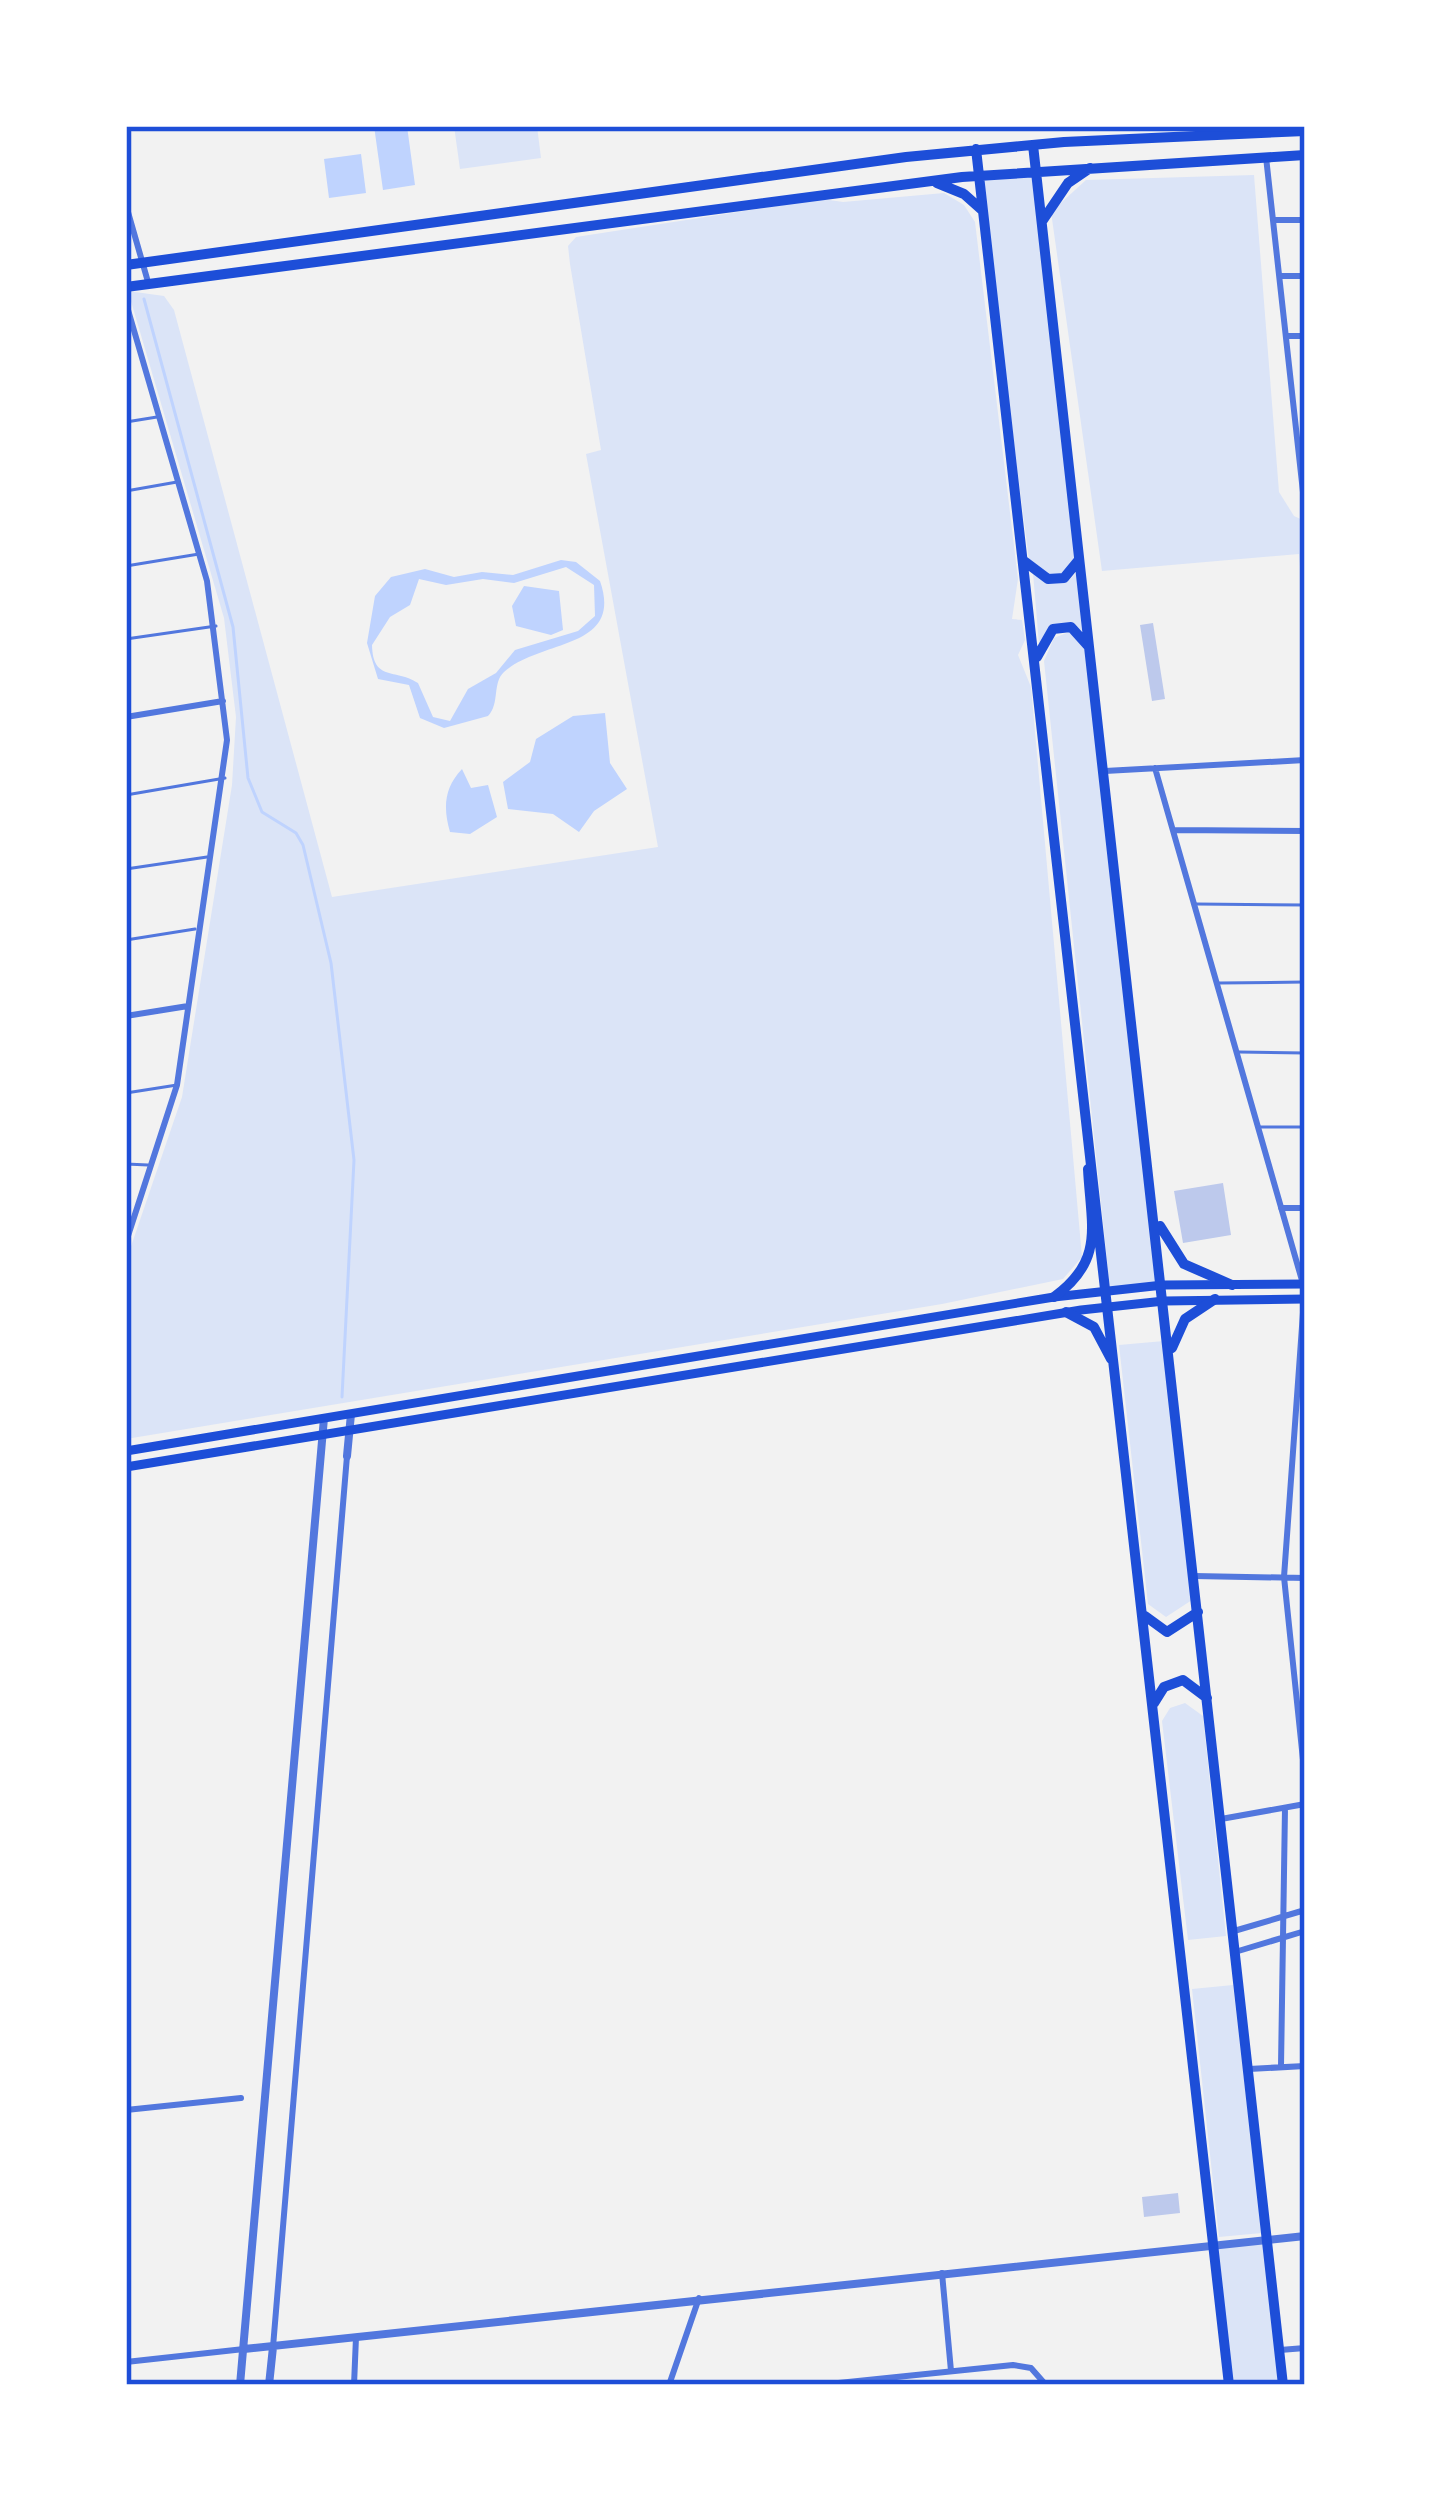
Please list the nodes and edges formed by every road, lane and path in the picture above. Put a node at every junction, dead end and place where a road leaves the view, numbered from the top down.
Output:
1 (1305, 131) edge
2 (1033, 145) junction
3 (976, 149) junction
4 (1305, 155) edge
5 (1266, 157) junction
6 (1091, 167) junction
7 (1036, 171) junction
8 (979, 175) junction
9 (928, 181) junction
10 (580, 204) junction
11 (126, 205) edge
12 (983, 211) junction
13 (1273, 220) junction
14 (1305, 220) edge
15 (1042, 223) junction
16 (560, 232) junction
17 (142, 262) junction
18 (126, 265) edge
19 (1280, 277) junction
20 (1305, 277) edge
21 (148, 284) junction
22 (126, 286) edge
23 (126, 303) edge
24 (1287, 336) junction
25 (1305, 336) edge
26 (138, 347) junction
27 (126, 348) edge
28 (1293, 396) junction
29 (1305, 397) edge
30 (159, 417) junction
31 (126, 422) edge
32 (1302, 460) edge
33 (178, 482) junction
34 (126, 491) edge
35 (1305, 509) edge
36 (201, 554) junction
37 (1080, 555) junction
38 (1024, 561) junction
39 (126, 566) edge
40 (216, 626) junction
41 (126, 639) edge
42 (1090, 650) junction
43 (1036, 662) junction
44 (224, 701) junction
45 (126, 716) edge
46 (1305, 760) edge
47 (1156, 768) junction
48 (1104, 771) junction
49 (225, 778) junction
50 (126, 795) edge
51 (1173, 830) junction
52 (1305, 830) edge
53 (210, 857) junction
54 (126, 869) edge
55 (1195, 904) junction
56 (1305, 905) edge
57 (199, 929) junction
58 (126, 940) edge
59 (1305, 982) edge
60 (1217, 983) junction
61 (189, 1006) junction
62 (126, 1016) edge
63 (1237, 1052) junction
64 (1305, 1053) edge
65 (177, 1084) junction
66 (126, 1093) edge
67 (1258, 1127) junction
68 (1305, 1127) edge
69 (1090, 1130) junction
70 (126, 1164) edge
71 (152, 1166) junction
72 (1281, 1208) junction
73 (1305, 1208) edge
74 (1155, 1212) junction
75 (126, 1240) edge
76 (1304, 1284) edge
77 (1163, 1285) junction
78 (1232, 1285) junction
79 (1108, 1290) junction
80 (1054, 1297) junction
81 (1215, 1299) junction
82 (1304, 1299) edge
83 (1164, 1301) junction
84 (1110, 1306) junction
85 (1066, 1312) junction
86 (1169, 1357) junction
87 (1118, 1378) junction
88 (1302, 1386) edge
89 (351, 1414) junction
90 (324, 1418) junction
91 (349, 1430) junction
92 (322, 1435) junction
93 (126, 1451) edge
94 (347, 1456) joint
95 (126, 1466) edge
96 (1290, 1486) junction
97 (1305, 1486) edge
98 (1194, 1576) junction
99 (1283, 1577) junction
100 (1305, 1578) edge
101 (1198, 1612) junction
102 (1145, 1616) junction
103 (1290, 1652) junction
104 (1305, 1652) edge
105 (1207, 1697) junction
106 (1154, 1704) junction
107 (1303, 1728) edge
108 (1305, 1779) edge
109 (1305, 1804) edge
110 (1285, 1808) junction
111 (1221, 1819) junction
112 (1305, 1910) edge
113 (1281, 1918) junction
114 (1305, 1930) edge
115 (1232, 1931) junction
116 (1282, 1939) junction
117 (1235, 1952) junction
118 (1281, 2066) junction
119 (1305, 2066) edge
120 (1247, 2070) junction
121 (241, 2098) dead end
122 (126, 2110) edge
123 (1305, 2236) edge
124 (1268, 2238) junction
125 (1214, 2242) junction
126 (942, 2271) junction
127 (699, 2298) junction
128 (356, 2338) junction
129 (273, 2347) junction
130 (1305, 2348) edge
131 (244, 2349) junction
132 (1280, 2350) junction
133 (126, 2362) edge
134 (951, 2371) junction
135 (240, 2385) edge
136 (269, 2385) edge
137 (354, 2385) edge
138 (669, 2385) edge
139 (820, 2385) edge
140 (1046, 2385) edge
141 (1229, 2385) edge
142 (1283, 2385) edge

1 - 2 main road
2 - 3 main road
2 - 7 main road
3 - 8 main road
3 - 10 main road
4 - 5 main road
5 - 6 main road
5 - 13 street
6 - 7 main road
6 - 15 main road
7 - 8 main road
7 - 15 main road
8 - 9 main road
8 - 12 main road
9 - 12 main road
9 - 16 main road
10 - 16 main road
10 - 17 main road
11 - 17 street
12 - 38 main road
13 - 14 street
13 - 19 street
15 - 37 main road
16 - 21 main road
17 - 18 main road
17 - 21 street
19 - 20 street
19 - 24 street
21 - 22 main road
23 - 26 street
24 - 25 street
24 - 28 street
26 - 27 street
26 - 30 street
28 - 29 street
28 - 32 street
30 - 31 lane
30 - 33 street
32 - 35 street
33 - 34 lane
33 - 36 street
36 - 39 lane
36 - 40 street
37 - 38 main road
37 - 42 main road
38 - 43 main road
40 - 41 lane
40 - 44 street
42 - 43 main road
42 - 48 main road
43 - 69 main road
44 - 45 street
44 - 49 street
46 - 47 street
47 - 48 street
47 - 51 street
48 - 74 main road
49 - 50 lane
49 - 53 street
51 - 52 street
51 - 55 street
53 - 54 lane
53 - 57 street
55 - 56 lane
55 - 60 street
57 - 58 lane
57 - 61 street
59 - 60 lane
60 - 63 street
61 - 62 street
61 - 65 street
63 - 64 lane
63 - 67 street
65 - 66 lane
65 - 71 street
67 - 68 lane
67 - 72 street
69 - 79 main road
69 - 80 main road
70 - 71 lane
71 - 75 street
72 - 73 street
72 - 76 street
74 - 77 main road
74 - 78 main road
76 - 78 main road
77 - 78 main road
77 - 79 main road
77 - 83 main road
79 - 80 main road
79 - 84 main road
80 - 89 main road
81 - 82 main road
81 - 83 main road
81 - 86 main road
82 - 88 street
83 - 84 main road
83 - 86 main road
84 - 85 main road
84 - 87 main road
85 - 87 main road
85 - 91 main road
86 - 98 main road
87 - 102 main road
88 - 96 street
89 - 90 main road
89 - 91 street
90 - 92 street
90 - 93 main road
91 - 92 main road
91 - 94 street
92 - 95 main road
92 - 131 street
94 - 129 street
96 - 97 lane
96 - 99 street
98 - 99 street
98 - 101 main road
99 - 100 street
99 - 103 street
101 - 102 main road
101 - 105 main road
102 - 106 main road
103 - 104 lane
103 - 107 street
105 - 106 main road
105 - 111 main road
106 - 125 main road
107 - 108 street
109 - 110 street
110 - 111 street
110 - 113 street
111 - 115 main road
112 - 113 street
113 - 115 street
113 - 116 street
114 - 116 street
115 - 117 main road
116 - 117 street
116 - 118 street
117 - 120 main road
118 - 119 street
118 - 120 street
120 - 124 main road
121 - 122 street
123 - 124 street
124 - 125 street
124 - 132 main road
125 - 126 street
125 - 141 main road
126 - 127 street
126 - 134 street
127 - 128 street
127 - 138 street
128 - 129 street
128 - 137 street
129 - 131 street
129 - 136 street
130 - 132 street
131 - 133 street
131 - 135 street
132 - 142 main road
134 - 139 street
134 - 140 street

